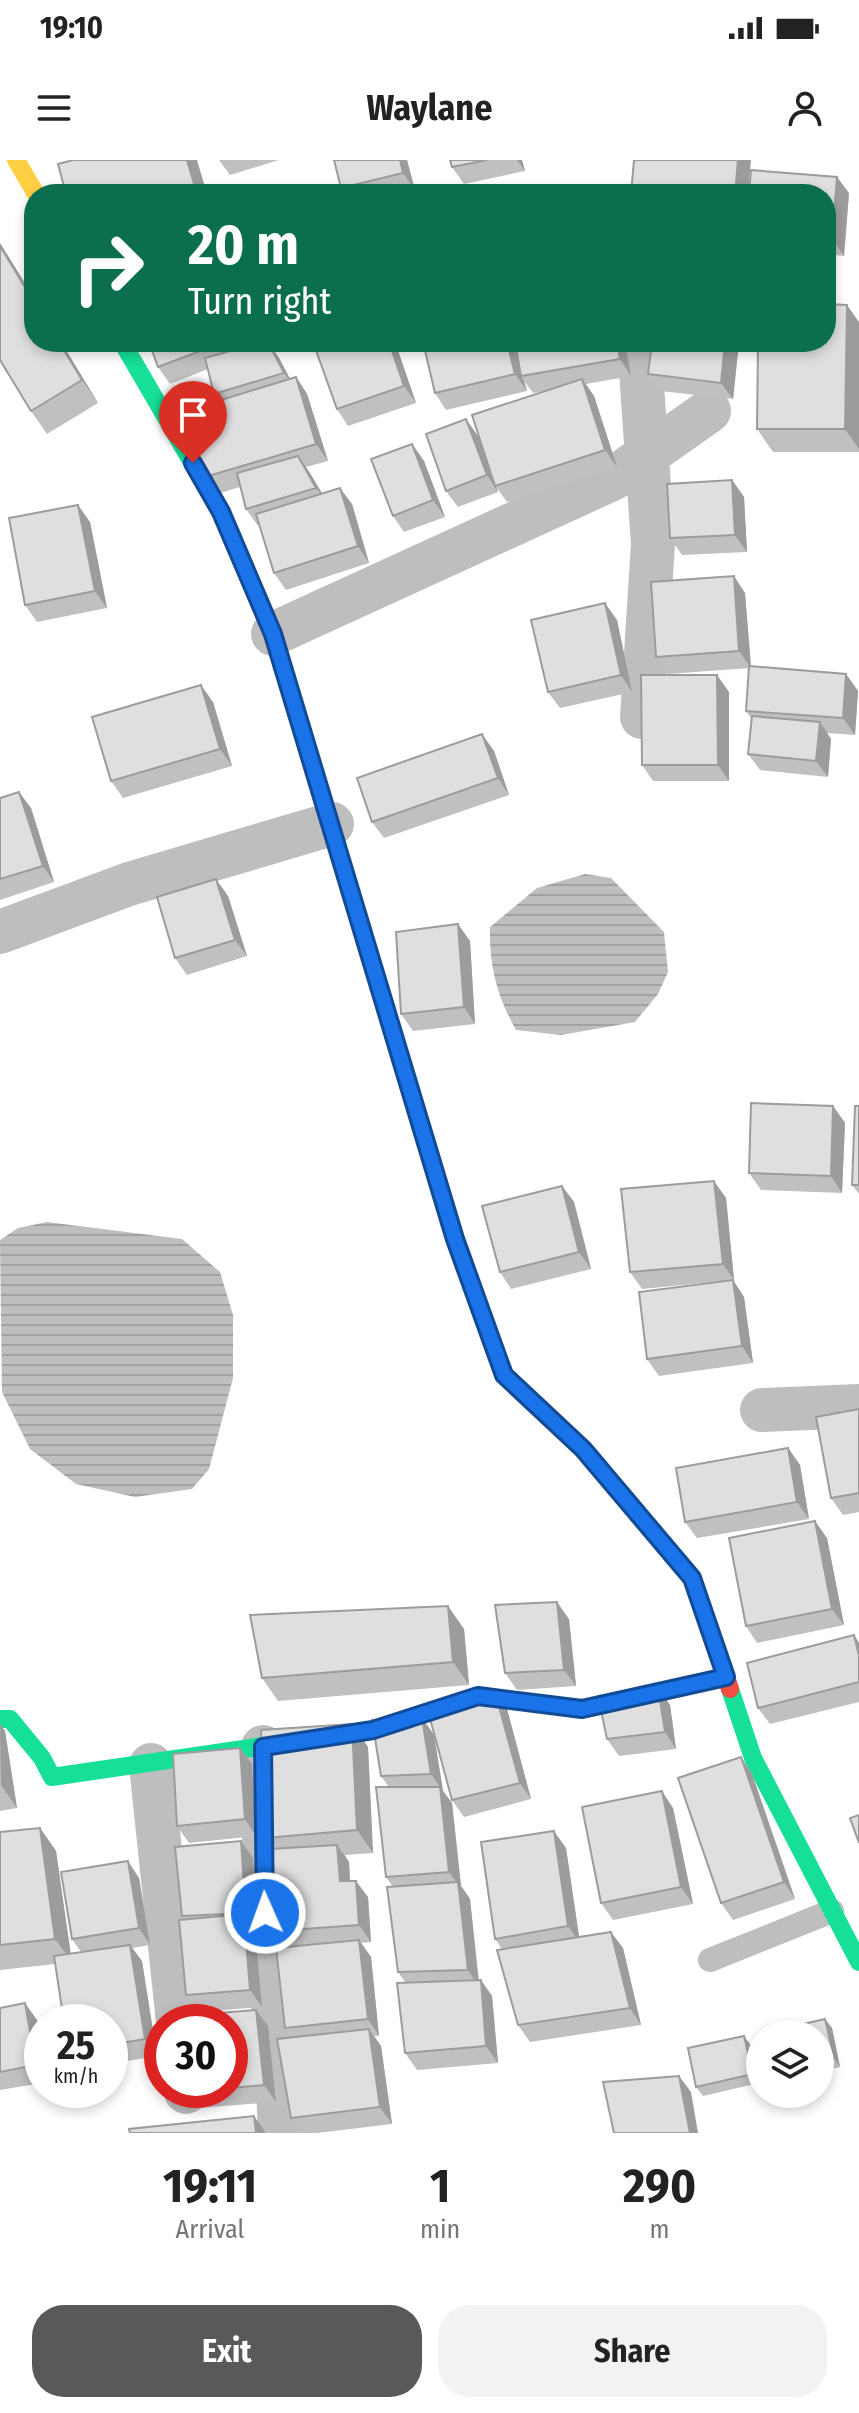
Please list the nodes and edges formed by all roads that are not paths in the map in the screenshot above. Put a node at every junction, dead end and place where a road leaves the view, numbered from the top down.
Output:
1 (16, 160) edge
2 (30, 184) edge
3 (128, 352) edge
4 (640, 352) edge
5 (709, 411) dead end
6 (646, 456) junction
7 (273, 634) junction
8 (642, 717) edge
9 (332, 824) junction
10 (0, 932) edge
11 (859, 1406) edge
12 (762, 1410) dead end
13 (726, 1677) junction
14 (0, 1719) edge
15 (263, 1747) junction
16 (151, 1765) junction
17 (832, 1911) junction
18 (710, 1960) dead end
19 (859, 1962) edge
20 (176, 2004) edge
21 (280, 2133) edge

1 - 2 street
3 - 7 street
4 - 6 street
5 - 6 street
6 - 7 street
6 - 8 street
7 - 9 street
9 - 10 street
9 - 13 street
11 - 12 street
13 - 15 street
13 - 17 street
14 - 16 street
15 - 16 street
15 - 21 street
16 - 20 street
17 - 18 lane
17 - 19 street

